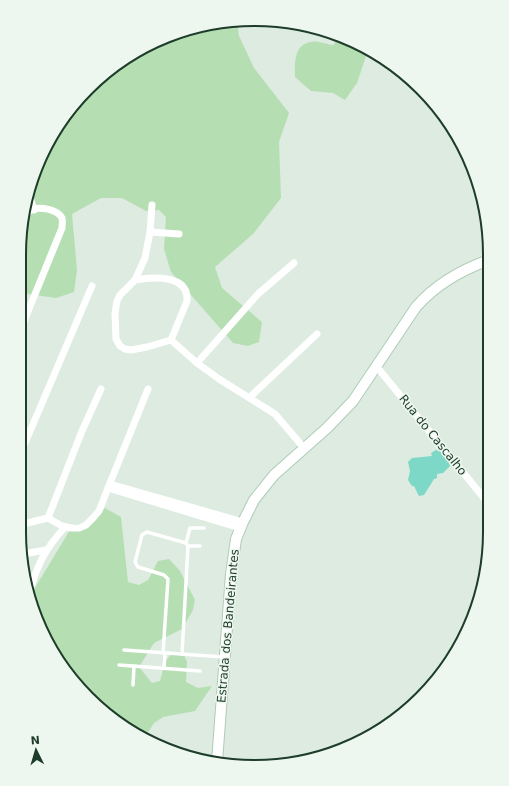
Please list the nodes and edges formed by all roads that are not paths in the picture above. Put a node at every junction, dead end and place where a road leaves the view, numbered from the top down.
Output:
1 (32, 203) edge
2 (152, 205) dead end
3 (34, 210) junction
4 (30, 213) edge
5 (150, 232) junction
6 (179, 234) dead end
7 (294, 263) dead end
8 (483, 263) edge
9 (135, 280) junction
10 (92, 286) dead end
11 (26, 316) edge
12 (317, 334) dead end
13 (171, 340) junction
14 (197, 362) junction
15 (377, 367) junction
16 (100, 389) dead end
17 (148, 389) dead end
18 (250, 397) junction
19 (26, 442) edge
20 (304, 448) junction
21 (109, 486) junction
22 (483, 497) edge
23 (48, 518) junction
24 (26, 523) edge
25 (241, 525) junction
26 (65, 527) junction
27 (204, 528) dead end
28 (187, 544) junction
29 (200, 546) dead end
30 (46, 550) junction
31 (27, 553) edge
32 (32, 584) edge
33 (124, 650) dead end
34 (164, 653) junction
35 (182, 654) junction
36 (225, 657) junction
37 (119, 665) dead end
38 (134, 666) junction
39 (164, 668) junction
40 (200, 671) dead end
41 (133, 685) dead end
42 (217, 757) edge

1 - 3 street
2 - 5 street
3 - 4 street
3 - 11 street
5 - 6 street
5 - 9 street
7 - 14 street
8 - 15 main road, Estrada dos Bandeirantes
9 - 13 street
9 - 13 street
10 - 19 street
12 - 18 street
13 - 14 street
14 - 18 street
15 - 20 main road, Estrada dos Bandeirantes
15 - 22 street, Rua do Cascalho
16 - 23 street
17 - 21 street
18 - 20 street
20 - 25 main road, Estrada dos Bandeirantes
21 - 25 street
21 - 26 street
23 - 24 street
23 - 26 street
25 - 36 main road, Estrada dos Bandeirantes
26 - 30 street
27 - 28 lane
28 - 29 lane
28 - 34 lane
28 - 35 lane
30 - 31 street
30 - 32 street
33 - 34 lane
34 - 35 lane
34 - 39 lane
35 - 36 lane
36 - 42 main road, Estrada dos Bandeirantes
37 - 38 lane
38 - 39 lane
38 - 41 lane
39 - 40 lane

